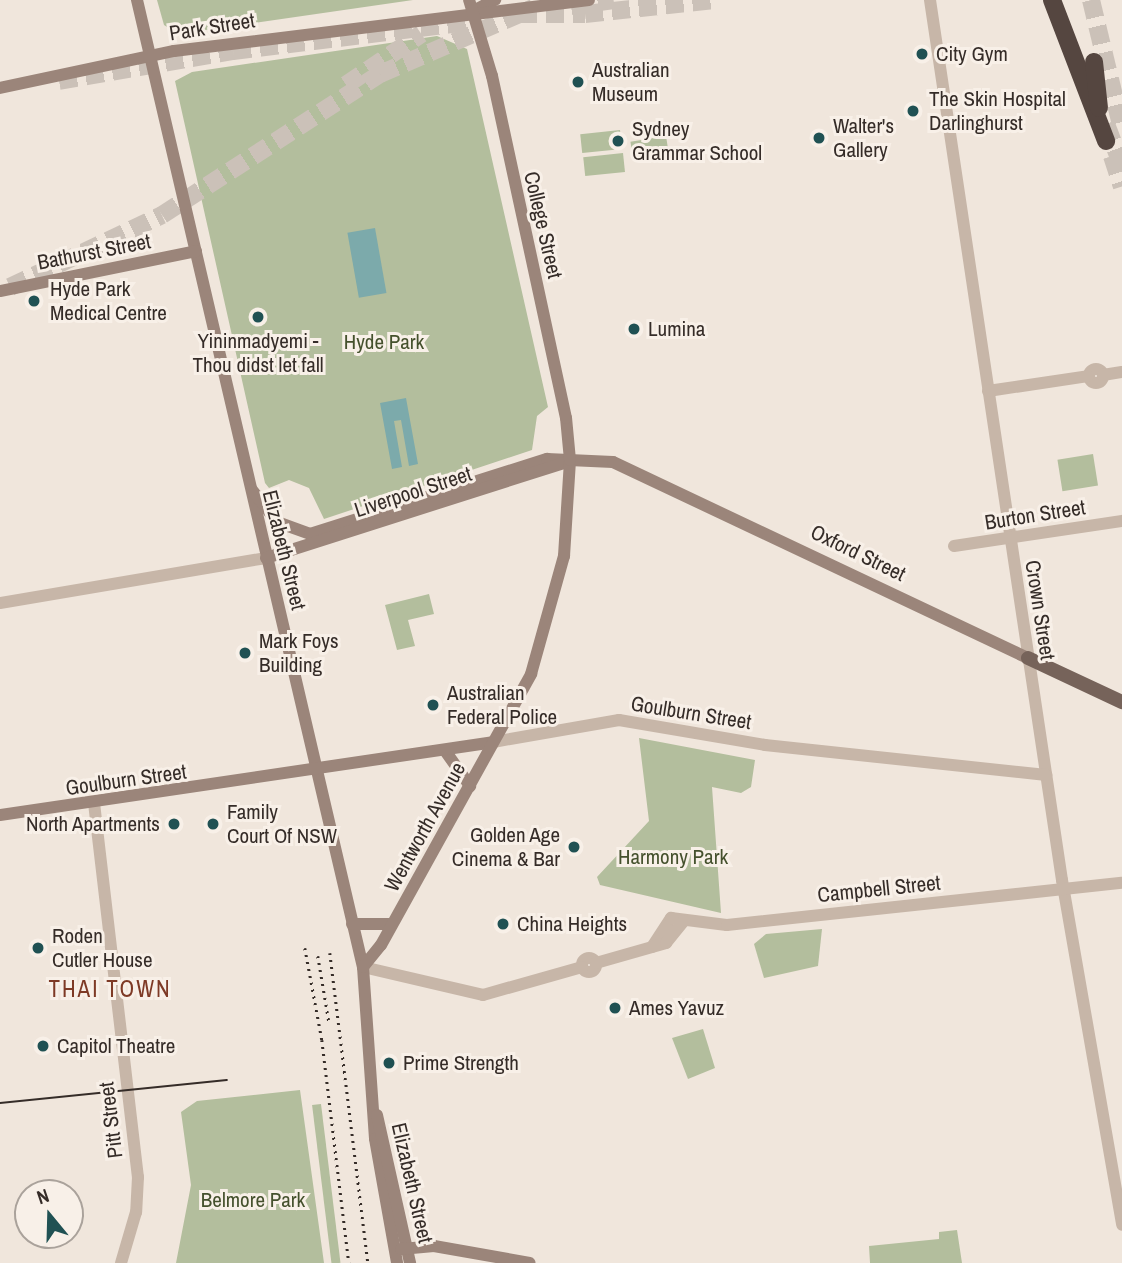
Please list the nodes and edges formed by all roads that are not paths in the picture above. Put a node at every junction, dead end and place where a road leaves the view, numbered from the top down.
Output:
1 (137, 0) edge
2 (495, 0) edge
3 (589, 0) edge
4 (930, 0) edge
5 (1052, 0) edge
6 (471, 5) edge
7 (151, 57) junction
8 (1094, 62) dead end
9 (0, 88) edge
10 (196, 251) junction
11 (0, 291) edge
12 (1122, 372) edge
13 (988, 391) junction
14 (570, 460) junction
15 (249, 486) junction
16 (1122, 521) edge
17 (1010, 538) junction
18 (954, 546) dead end
19 (266, 558) junction
20 (0, 603) edge
21 (1028, 658) junction
22 (1122, 702) edge
23 (493, 742) junction
24 (446, 752) junction
25 (317, 772) junction
26 (1046, 775) junction
27 (471, 786) junction
28 (94, 803) junction
29 (0, 815) edge
30 (1122, 883) edge
31 (1064, 889) junction
32 (352, 924) junction
33 (392, 925) junction
34 (363, 967) junction
35 (1122, 1225) edge
36 (399, 1254) edge
37 (121, 1263) edge
38 (410, 1263) edge
39 (530, 1263) edge

1 - 7 main road, Elizabeth Street
2 - 6 main road
3 - 6 main road, Park Street
4 - 13 street, Crown Street
5 - 8 highway
6 - 7 main road, Park Street
6 - 14 main road, College Street
7 - 9 main road, Park Street
7 - 10 main road, Elizabeth Street
10 - 11 main road, Bathurst Street
10 - 15 main road, Elizabeth Street
12 - 13 street
13 - 17 street, Crown Street
14 - 15 main road, Liverpool Street
14 - 19 main road, Liverpool Street
14 - 21 main road, Oxford Street
14 - 23 main road, Wentworth Avenue
15 - 19 main road, Elizabeth Street
16 - 17 street, Burton Street
17 - 18 street, Burton Street
17 - 21 street, Crown Street
19 - 20 street, Liverpool Street
19 - 25 main road, Elizabeth Street
21 - 22 main road, Oxford Street
21 - 26 street, Crown Street
23 - 24 main road, Goulburn Street
23 - 26 street, Goulburn Street
23 - 27 main road, Wentworth Avenue
24 - 25 main road, Goulburn Street
24 - 27 main road
25 - 28 main road, Goulburn Street
25 - 32 main road, Elizabeth Street
26 - 31 street, Crown Street
27 - 33 main road, Wentworth Avenue
28 - 29 main road, Goulburn Street
28 - 37 street, Pitt Street
30 - 31 street, Campbell Street
31 - 34 street, Campbell Street
31 - 35 street, Crown Street
32 - 33 main road
32 - 34 main road, Elizabeth Street
33 - 34 main road, Wentworth Avenue
34 - 36 main road, Elizabeth Street
36 - 38 main road, Elizabeth Street
36 - 39 main road

